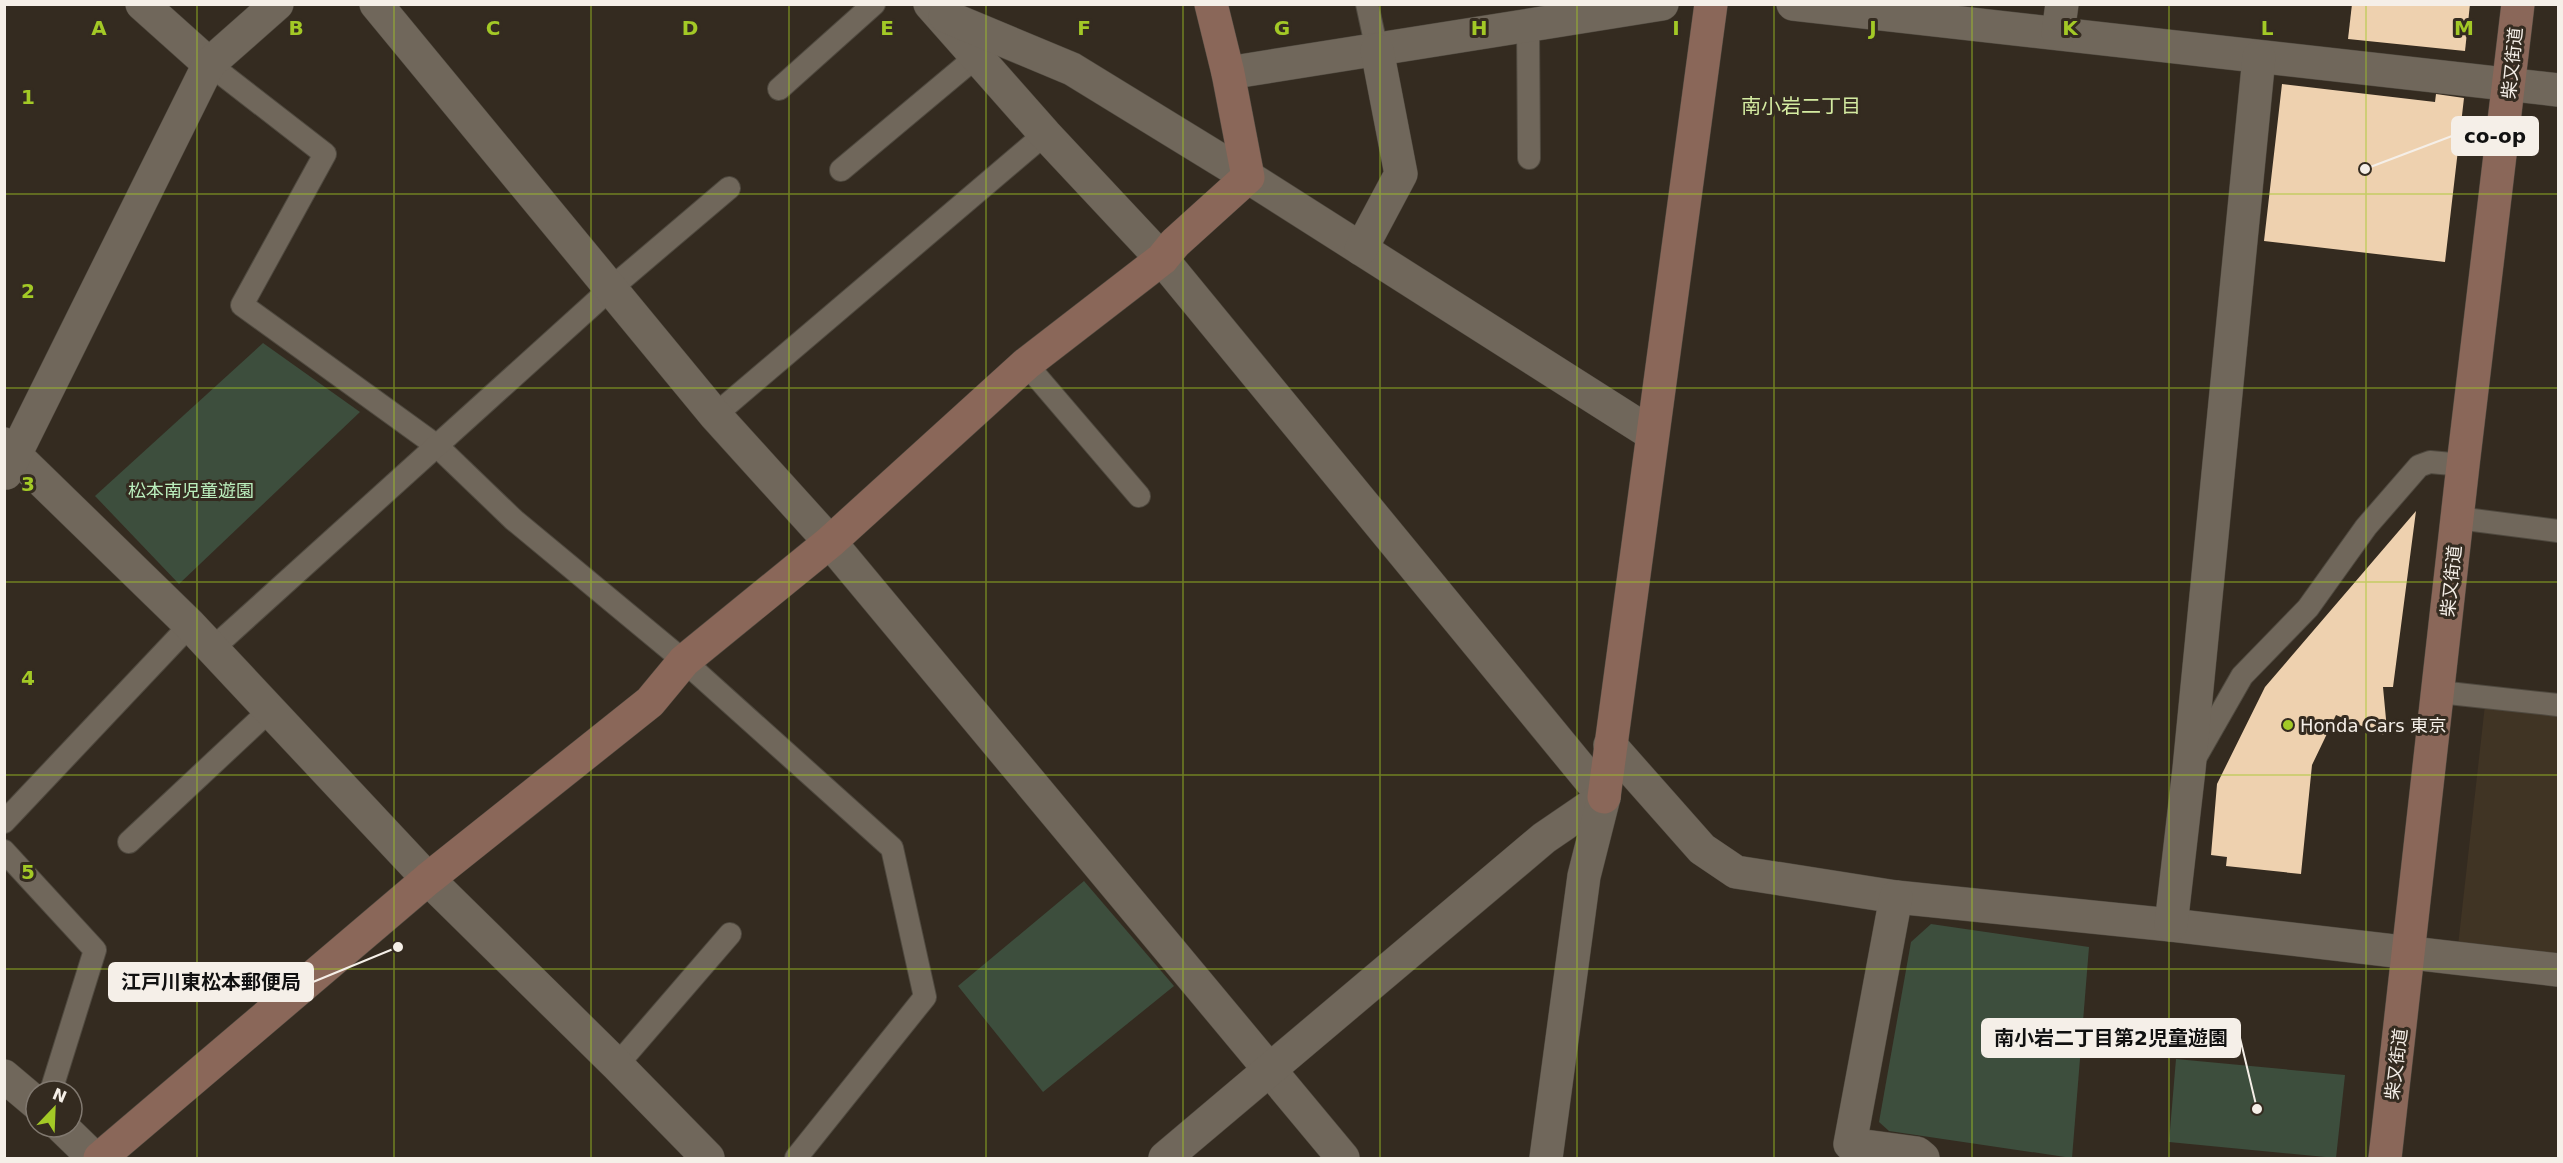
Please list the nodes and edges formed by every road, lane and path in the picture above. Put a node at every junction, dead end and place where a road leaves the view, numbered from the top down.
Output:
1 (142, 4) edge
2 (277, 4) edge
3 (376, 4) edge
4 (874, 4) edge
5 (1211, 4) edge
6 (1367, 4) edge
7 (1662, 4) edge
8 (1711, 4) edge
9 (1793, 4) edge
10 (2518, 4) edge
11 (933, 8) edge
12 (1581, 11) edge
13 (2060, 19) edge
14 (1528, 27) junction
15 (1377, 50) junction
16 (976, 57) junction
17 (2259, 57) junction
18 (209, 64) junction
19 (1228, 73) junction
20 (2510, 84) junction
21 (779, 89) dead end
22 (2559, 90) edge
23 (1045, 134) junction
24 (1529, 158) dead end
25 (841, 170) dead end
26 (1248, 177) junction
27 (729, 188) dead end
28 (1361, 249) junction
29 (1162, 259) junction
30 (609, 290) junction
31 (1026, 364) junction
32 (715, 415) junction
33 (1652, 434) junction
34 (437, 446) junction
35 (8, 458) edge
36 (2463, 465) junction
37 (1139, 496) dead end
38 (2458, 518) junction
39 (2559, 531) edge
40 (830, 542) junction
41 (190, 625) junction
42 (212, 649) junction
43 (684, 661) junction
44 (2439, 692) junction
45 (2559, 705) edge
46 (270, 710) junction
47 (1610, 745) junction
48 (2189, 769) junction
49 (1604, 797) junction
50 (4, 822) edge
51 (129, 842) dead end
52 (4, 851) edge
53 (428, 879) junction
54 (1896, 897) junction
55 (2171, 925) junction
56 (730, 934) dead end
57 (2409, 954) junction
58 (2559, 970) edge
59 (617, 1065) junction
60 (1270, 1070) junction
61 (4, 1076) edge
62 (55, 1079) edge
63 (24, 1093) edge
64 (74, 1139) edge
65 (94, 1158) edge
66 (100, 1158) edge
67 (708, 1158) edge
68 (796, 1158) edge
69 (1165, 1158) edge
70 (1344, 1158) edge
71 (1546, 1158) edge
72 (1923, 1158) edge
73 (2385, 1158) edge

1 - 18 street
2 - 18 street
3 - 30 street
4 - 21 lane
5 - 19 street
6 - 15 lane
7 - 12 street
8 - 33 street
9 - 13 street
10 - 20 street, 柴又街道
11 - 16 street
11 - 26 street
12 - 14 street
13 - 17 street
14 - 15 street
14 - 24 lane
15 - 19 street
15 - 28 street
16 - 23 street
16 - 25 lane
17 - 20 street
17 - 48 street
18 - 34 lane
18 - 35 street
19 - 26 street
20 - 22 street
20 - 36 street, 柴又街道
23 - 29 street
23 - 32 lane
26 - 28 street
26 - 29 street
27 - 30 lane
28 - 33 street
29 - 31 street
29 - 49 street
30 - 32 street
30 - 34 lane
31 - 37 lane
31 - 40 street
32 - 40 street
33 - 47 street
34 - 42 lane
34 - 43 lane
35 - 41 street
36 - 38 street, 柴又街道
36 - 48 lane
38 - 39 lane
38 - 44 street, 柴又街道
40 - 43 street
40 - 60 street
41 - 42 street
41 - 50 lane
42 - 46 street
43 - 53 street
43 - 68 lane
44 - 45 lane
44 - 57 street, 柴又街道
46 - 51 lane
46 - 53 street
47 - 49 street
47 - 54 street
48 - 55 street
49 - 60 street
49 - 71 street
52 - 62 lane
53 - 59 street
53 - 66 street
54 - 55 street
54 - 72 street
55 - 57 street
56 - 59 lane
57 - 58 street
57 - 73 street, 柴又街道
59 - 67 street
60 - 69 street
60 - 70 street
61 - 63 street
64 - 65 street

